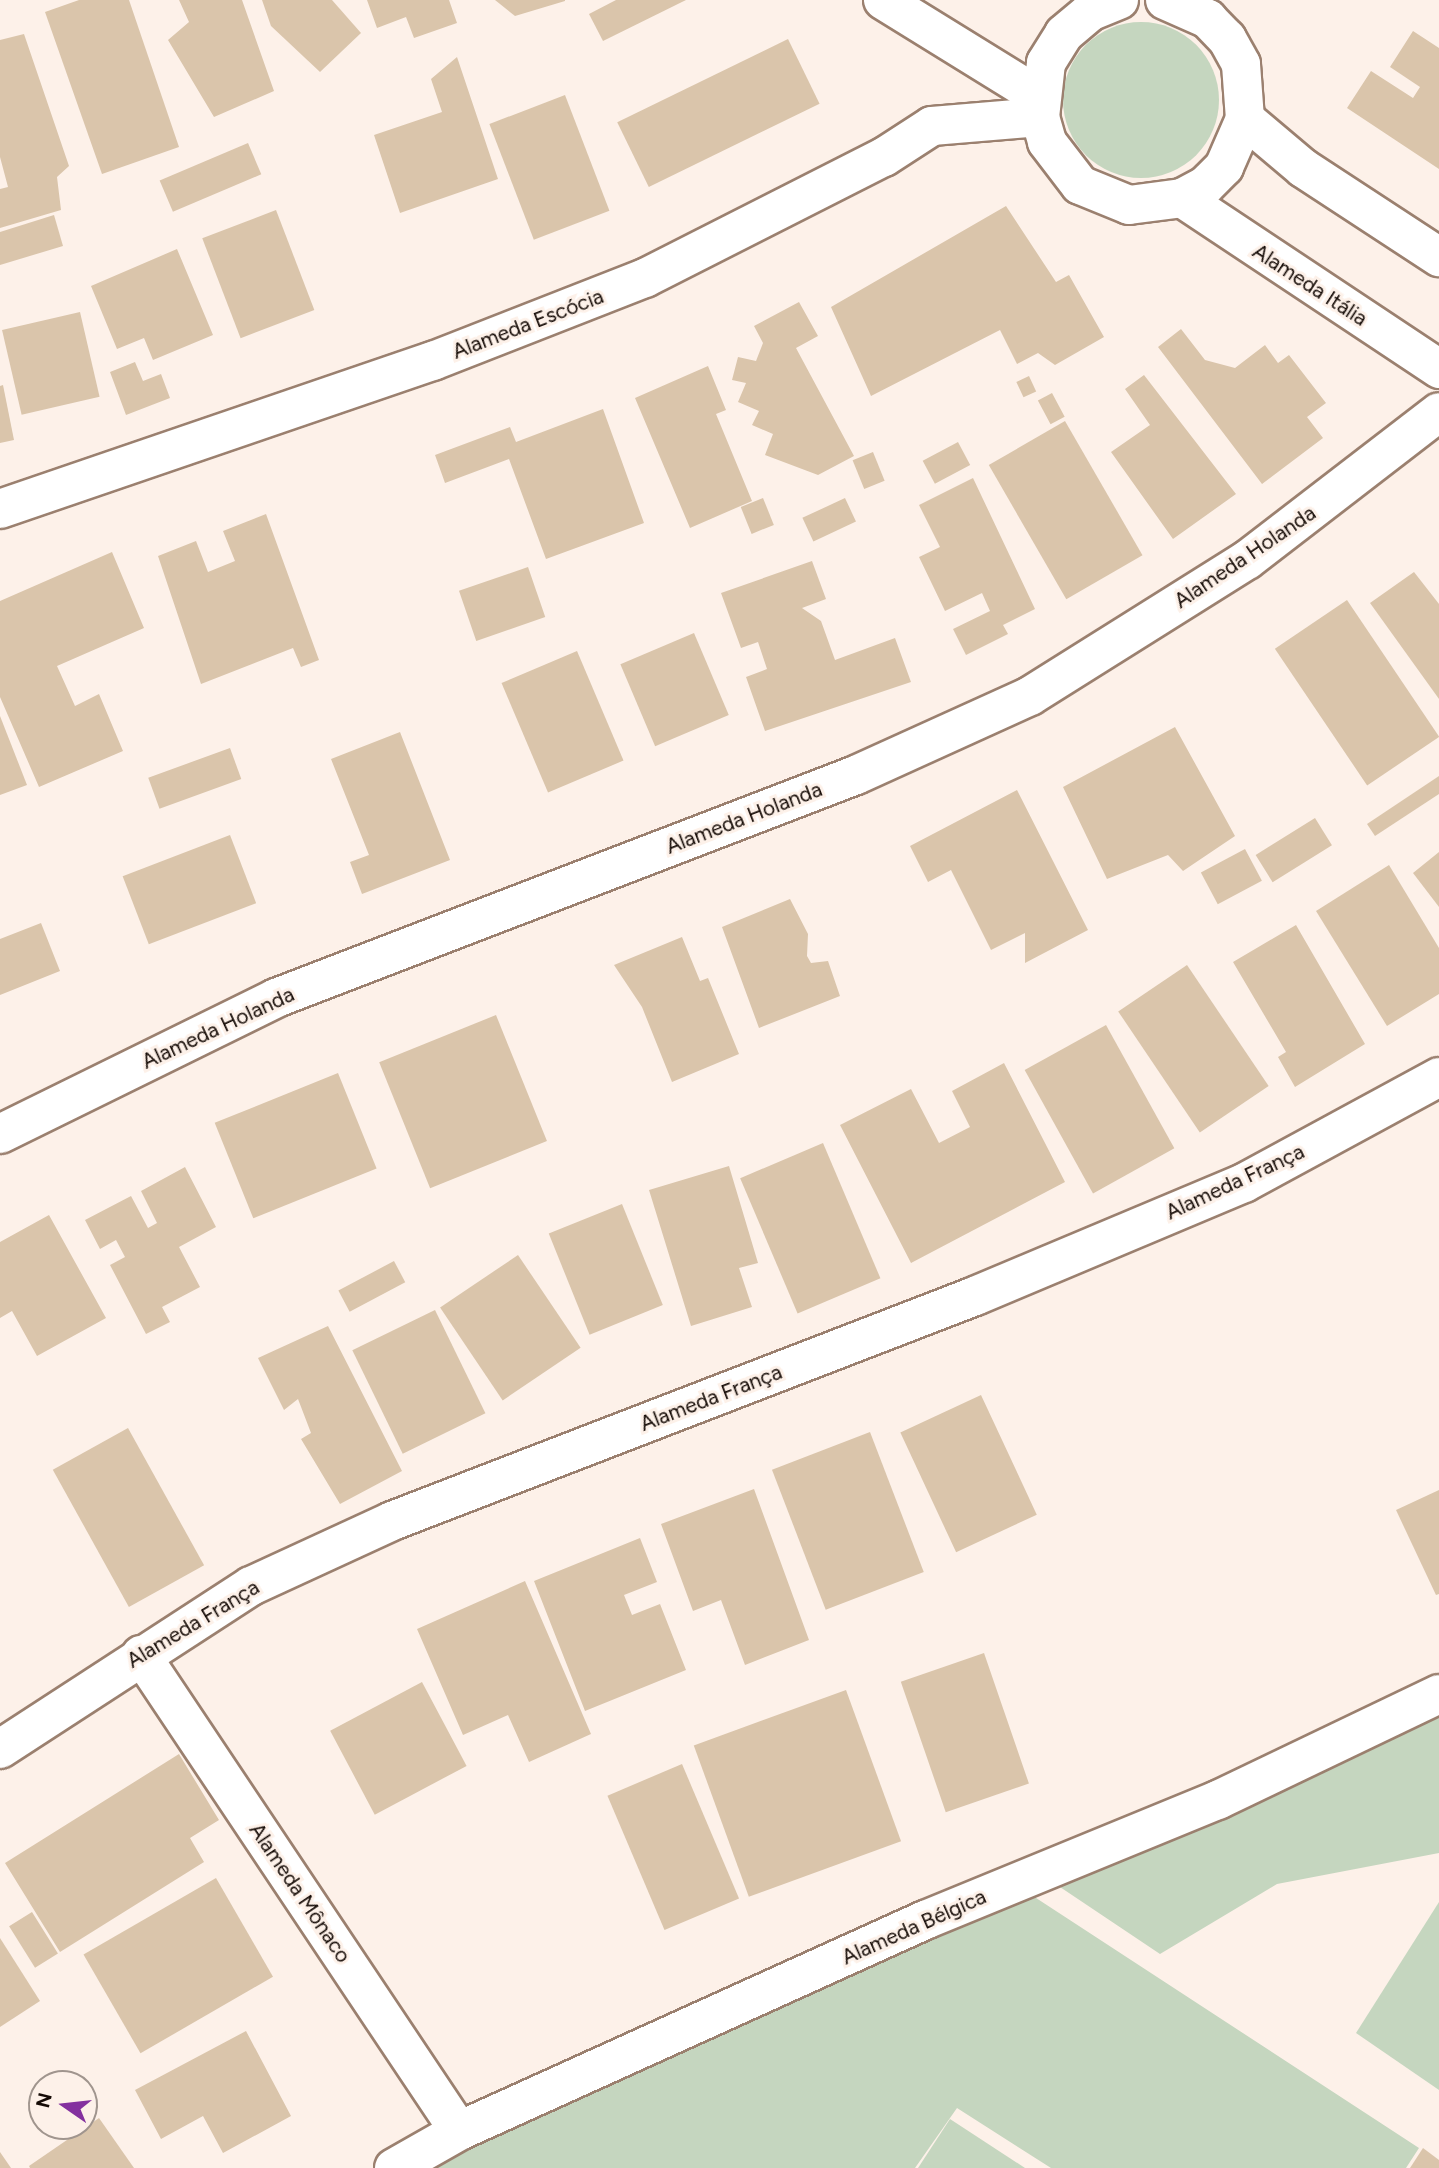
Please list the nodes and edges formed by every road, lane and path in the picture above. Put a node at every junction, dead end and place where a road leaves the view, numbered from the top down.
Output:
1 (883, 0) edge
2 (1165, 0) edge
3 (1093, 4) edge
4 (1214, 10) edge
5 (1040, 107) junction
6 (1245, 119) junction
7 (1182, 198) junction
8 (1439, 257) edge
9 (1439, 369) edge
10 (1439, 412) edge
11 (0, 509) edge
12 (1439, 1077) edge
13 (0, 1134) edge
14 (141, 1654) junction
15 (1439, 1694) edge
16 (0, 1749) edge
17 (459, 2131) junction
18 (394, 2168) edge

1 - 5 street
2 - 4 street
3 - 5 street
4 - 6 street
5 - 7 street
5 - 11 street, Alameda Escócia
6 - 7 street
6 - 8 street
7 - 9 street, Alameda Itália
10 - 13 street, Alameda Holanda
12 - 14 street, Alameda França
14 - 16 street, Alameda França
14 - 17 street, Alameda Mônaco
15 - 17 street, Alameda Bélgica
17 - 18 street, Alameda Bélgica

